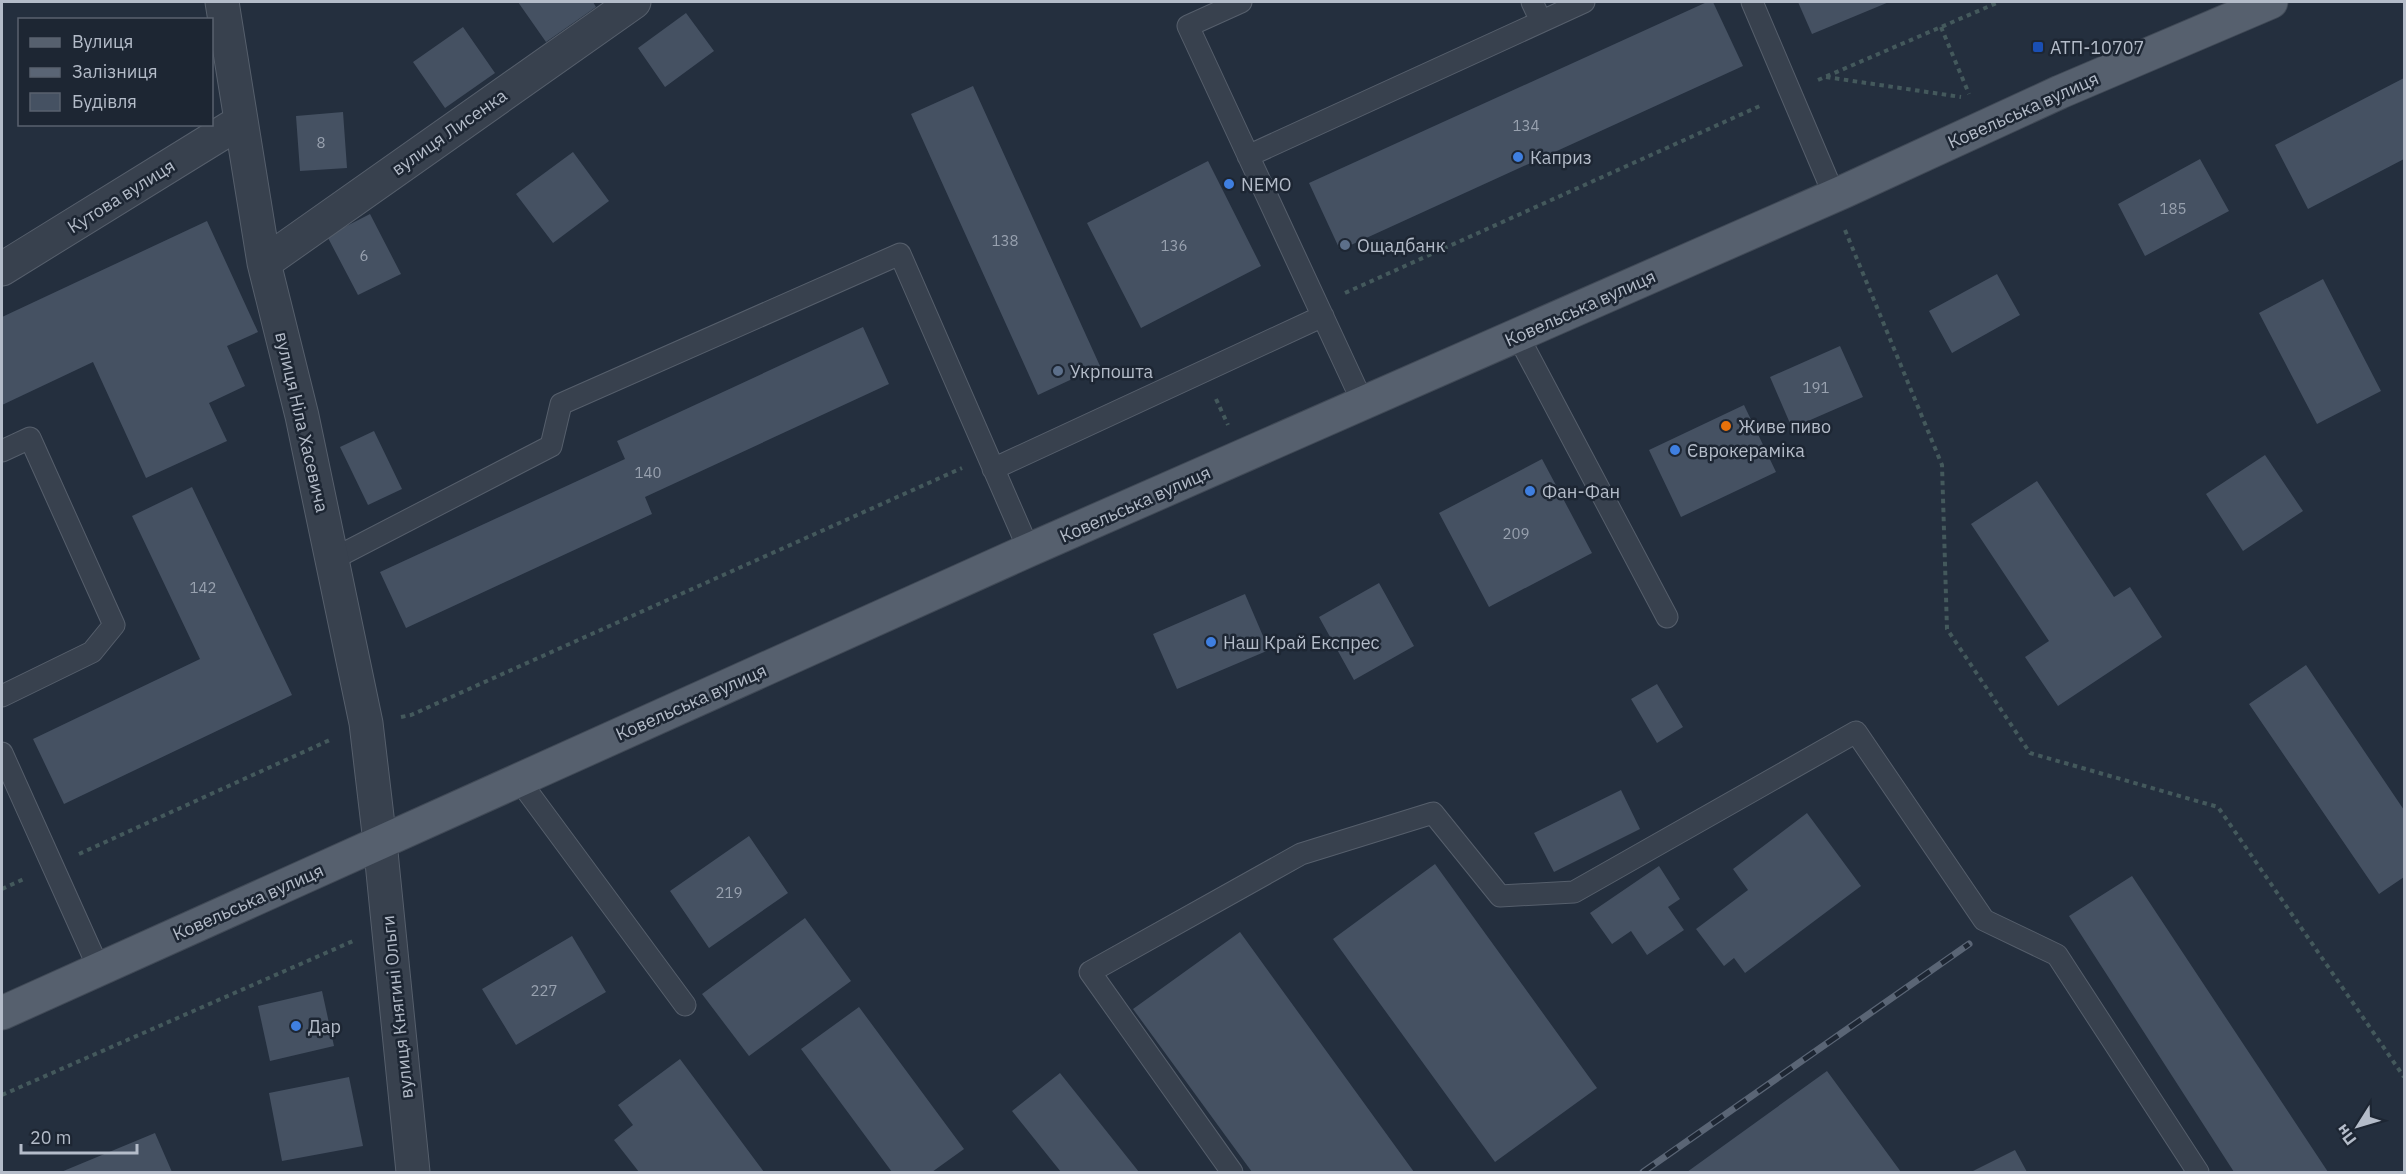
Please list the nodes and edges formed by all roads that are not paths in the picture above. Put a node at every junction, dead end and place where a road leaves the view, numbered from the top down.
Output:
1 (222, 2) edge
2 (634, 2) edge
3 (1241, 2) edge
4 (1532, 2) edge
5 (1584, 2) edge
6 (1752, 2) edge
7 (2271, 2) edge
8 (1541, 21) junction
9 (240, 122) junction
10 (1248, 156) junction
11 (1834, 195) junction
12 (264, 263) junction
13 (2, 269) edge
14 (1320, 311) junction
15 (1518, 336) junction
16 (1363, 403) junction
17 (2, 451) edge
18 (990, 462) junction
19 (1029, 550) junction
20 (333, 559) junction
21 (1667, 617) dead end
22 (2, 696) edge
23 (2, 753) edge
24 (519, 780) junction
25 (380, 842) junction
26 (99, 969) junction
27 (686, 1005) dead end
28 (2, 1013) edge
29 (413, 1173) edge
30 (1232, 1173) edge
31 (2198, 1173) edge

1 - 9 street, вулиця Ніла Хасевича
2 - 12 street, вулиця Лисенка
3 - 10 lane
4 - 8 lane
5 - 8 lane
6 - 11 lane
7 - 11 main road, Ковельська вулиця
8 - 10 lane
9 - 12 street, вулиця Ніла Хасевича
9 - 13 street, Кутова вулиця
10 - 14 lane
11 - 15 main road, Ковельська вулиця
12 - 20 street, вулиця Ніла Хасевича
14 - 16 lane
14 - 18 lane
15 - 16 main road, Ковельська вулиця
15 - 21 lane
16 - 19 main road, Ковельська вулиця
17 - 22 lane
18 - 19 lane
18 - 20 lane
19 - 24 main road, Ковельська вулиця
20 - 25 street, вулиця Ніла Хасевича
23 - 26 lane
24 - 25 main road, Ковельська вулиця
24 - 27 lane
25 - 26 main road, Ковельська вулиця
25 - 29 street, вулиця Княгині Ольги
26 - 28 main road, Ковельська вулиця
30 - 31 lane

